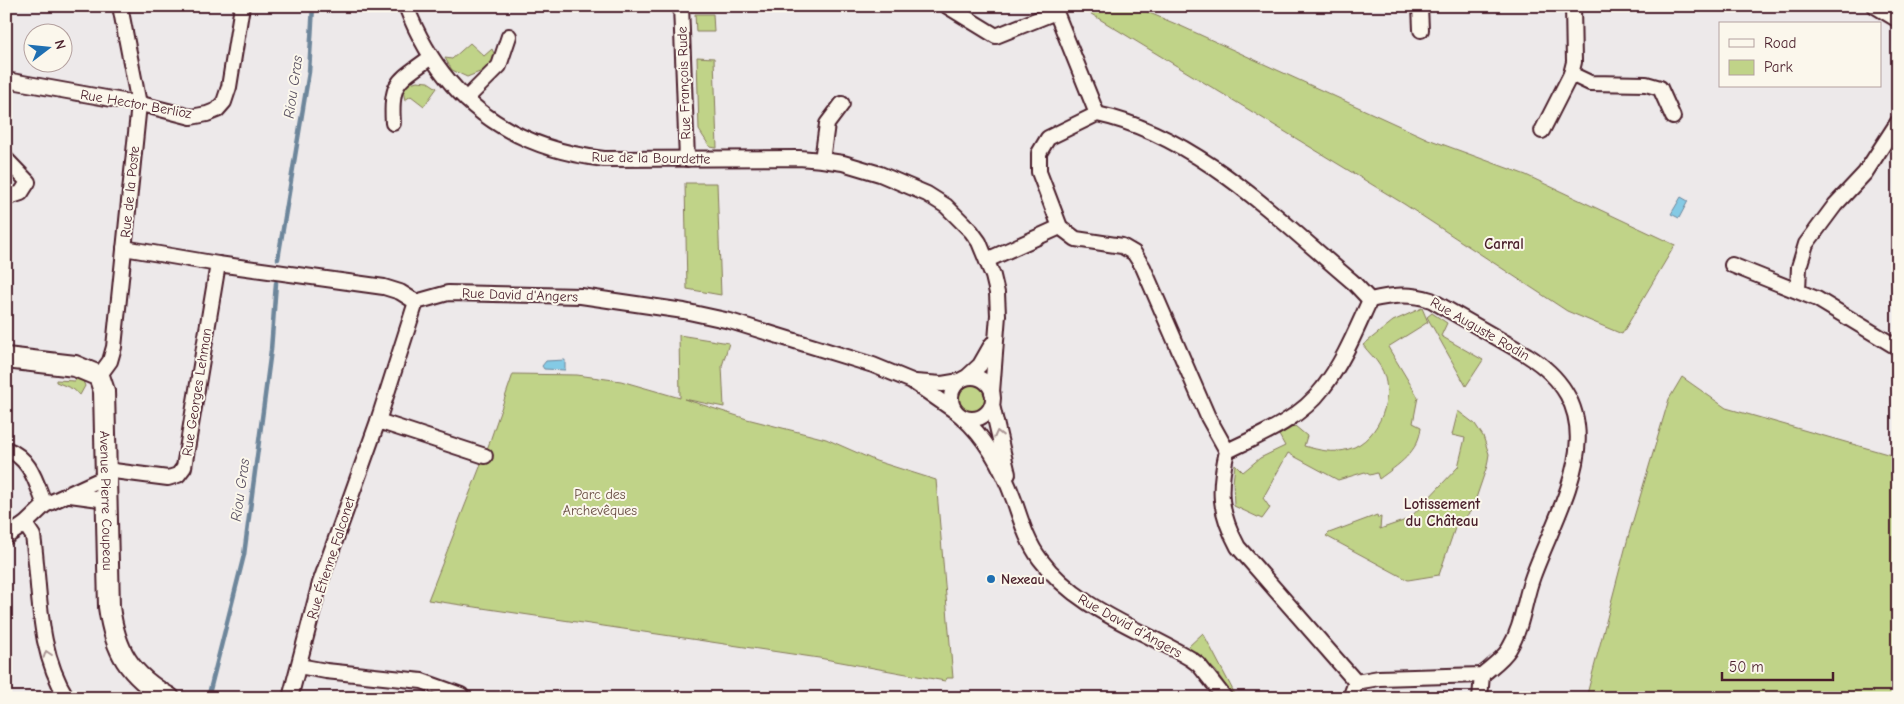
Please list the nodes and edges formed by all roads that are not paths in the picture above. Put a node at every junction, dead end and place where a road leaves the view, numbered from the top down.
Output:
1 (120, 6) edge
2 (242, 6) edge
3 (406, 6) edge
4 (681, 6) edge
5 (947, 6) edge
6 (1420, 6) edge
7 (1573, 6) edge
8 (1875, 6) edge
9 (1898, 20) edge
10 (1421, 30) dead end
11 (509, 36) dead end
12 (431, 57) junction
13 (1570, 74) junction
14 (6, 80) edge
15 (466, 99) junction
16 (139, 104) junction
17 (842, 104) dead end
18 (1097, 114) junction
19 (1673, 117) dead end
20 (1898, 122) edge
21 (392, 123) dead end
22 (1542, 130) dead end
23 (6, 159) edge
24 (687, 159) junction
25 (822, 160) junction
26 (6, 198) edge
27 (1060, 227) junction
28 (124, 248) junction
29 (987, 260) junction
30 (218, 264) junction
31 (1732, 265) dead end
32 (1798, 290) junction
33 (1370, 300) junction
34 (416, 302) junction
35 (995, 339) junction
36 (1898, 348) edge
37 (6, 358) edge
38 (99, 376) junction
39 (963, 379) junction
40 (912, 381) junction
41 (992, 399) junction
42 (958, 414) junction
43 (378, 421) junction
44 (6, 449) edge
45 (1227, 451) junction
46 (485, 456) dead end
47 (107, 483) junction
48 (1013, 497) junction
49 (45, 505) junction
50 (25, 524) junction
51 (6, 537) edge
52 (299, 666) junction
53 (1482, 675) junction
54 (1356, 682) junction
55 (462, 695) dead end
56 (67, 698) edge
57 (169, 698) edge
58 (290, 698) edge
59 (1226, 698) edge
60 (1350, 698) edge
61 (1480, 698) edge

1 - 16 street, Rue de la Poste
2 - 16 street, Rue Hector Berlioz
3 - 12 street, Rue de la Bourdette
4 - 24 street, Rue François Rude
5 - 18 street
6 - 10 street
7 - 13 street
8 - 9 street
11 - 15 street
12 - 15 street, Rue de la Bourdette
12 - 21 street
13 - 19 street
13 - 22 street
14 - 16 street, Rue Hector Berlioz
15 - 24 street, Rue de la Bourdette
16 - 28 street, Rue de la Poste
17 - 25 street
18 - 27 street
18 - 33 street
20 - 32 street
23 - 26 street
24 - 25 street, Rue de la Bourdette
25 - 29 street, Rue de la Bourdette
27 - 29 street
27 - 45 street
28 - 30 street
28 - 38 street, Rue de la Poste
29 - 35 street, Rue de la Bourdette
30 - 34 street
30 - 47 street, Rue Georges Lehman
31 - 32 street
32 - 36 street
33 - 45 street
33 - 53 street, Rue Auguste Rodin
34 - 40 street, Rue David d'Angers
34 - 43 street, Rue Étienne Falconet
35 - 39 street, Rue de la Bourdette
35 - 41 street, Rue de la Bourdette
37 - 38 street
38 - 47 street, Avenue Pierre Coupeau
39 - 40 street, Rue David d'Angers
39 - 41 street
39 - 42 street
40 - 42 street, Rue David d'Angers
41 - 42 street
48 -> 41 street, Rue David d'Angers
42 - 48 street, Rue David d'Angers
43 - 46 street
43 - 52 street, Rue Étienne Falconet
44 - 49 street
45 - 54 street
47 - 49 street
47 - 57 street, Avenue Pierre Coupeau
48 - 59 street, Rue David d'Angers
49 - 50 street
50 - 51 street
56 -> 50 street
52 - 55 street
52 - 58 street, Rue Étienne Falconet
53 - 54 street
53 - 61 street
54 - 60 street

